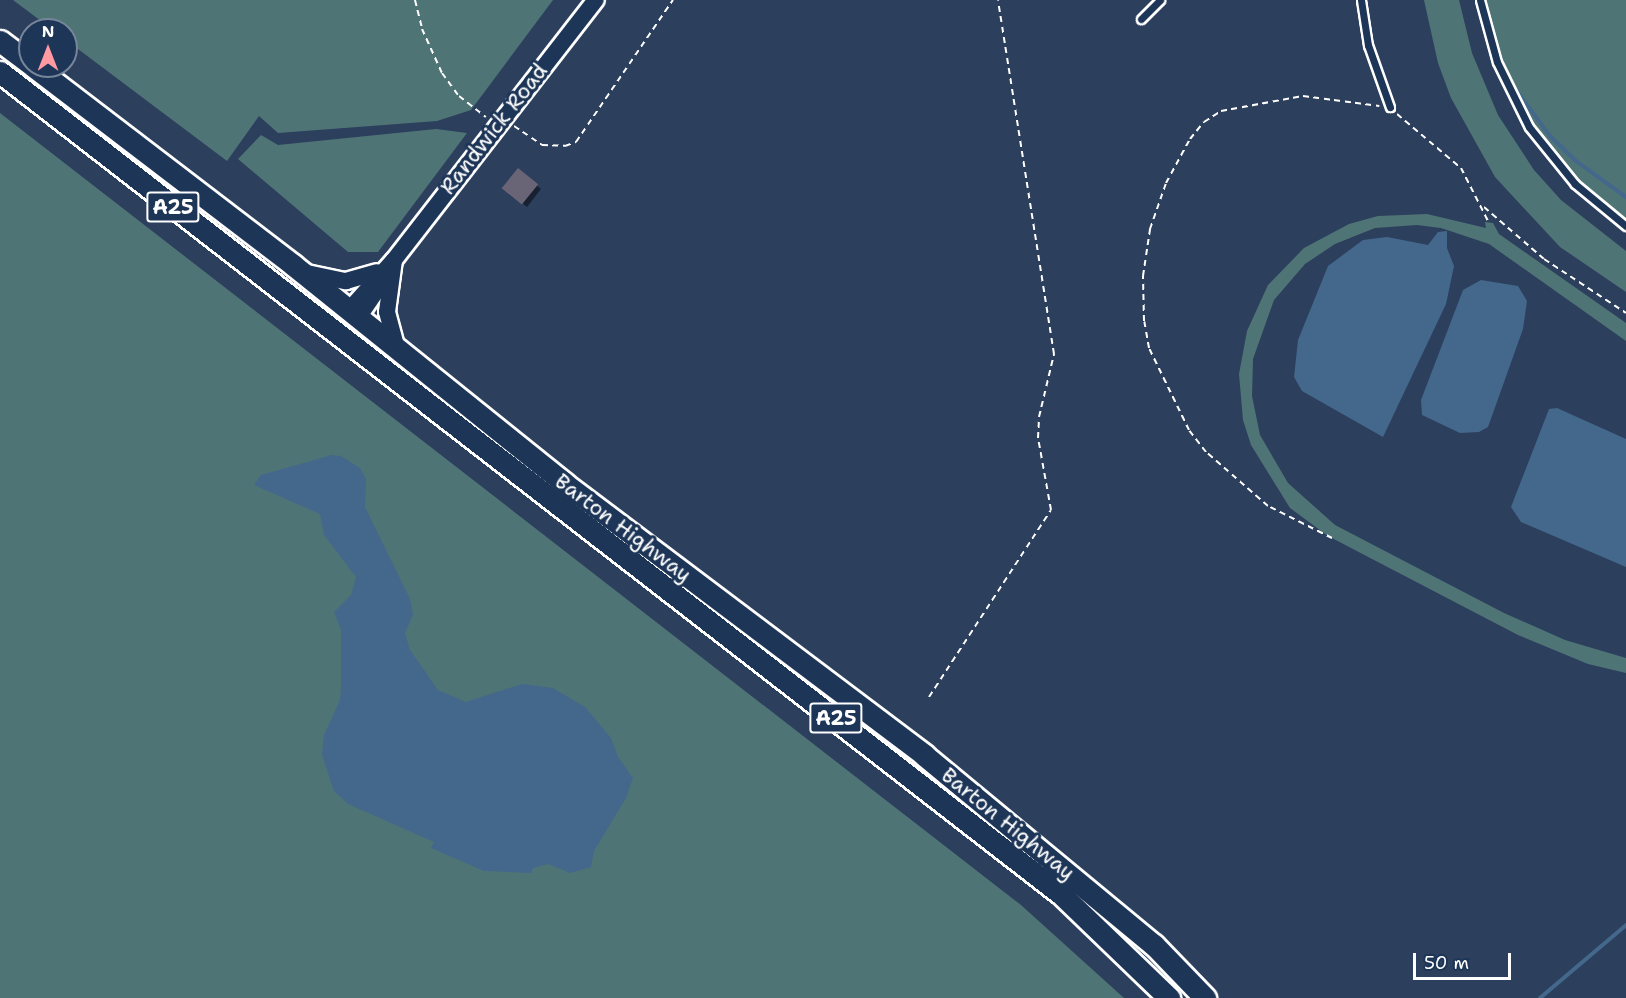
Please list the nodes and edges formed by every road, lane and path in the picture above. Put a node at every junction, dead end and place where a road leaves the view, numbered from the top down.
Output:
1 (415, 0) edge
2 (596, 0) edge
3 (673, 0) edge
4 (998, 0) edge
5 (1160, 0) edge
6 (1361, 0) edge
7 (1480, 0) edge
8 (1141, 19) dead end
9 (0, 40) edge
10 (18, 55) edge
11 (0, 72) edge
12 (48, 78) edge
13 (1390, 107) junction
14 (497, 125) junction
15 (527, 134) dead end
16 (1482, 205) junction
17 (1489, 223) dead end
18 (1626, 226) edge
19 (394, 260) junction
20 (293, 265) junction
21 (1626, 313) edge
22 (354, 314) junction
23 (339, 333) junction
24 (400, 353) junction
25 (1332, 538) dead end
26 (929, 697) dead end
27 (1169, 998) edge
28 (1205, 998) edge

1 - 14 path
2 - 14 street, Randwick Road
3 - 15 path
4 - 26 path
5 - 8 lane
6 - 13 lane
7 - 18 lane
9 - 10 highway, Barton Highway / A25
11 - 23 highway, Barton Highway / A25
12 - 20 highway, Barton Highway / A25
13 - 16 path
13 - 25 path
14 - 19 street, Randwick Road
16 - 17 path
16 - 21 path
19 - 20 street
19 - 22 street, Randwick Road
19 - 24 street
20 - 22 highway, Barton Highway / A25
22 - 23 highway, Randwick Road
22 - 24 highway, Barton Highway / A25
23 - 27 highway, Barton Highway / A25
24 - 28 highway, Barton Highway / A25

